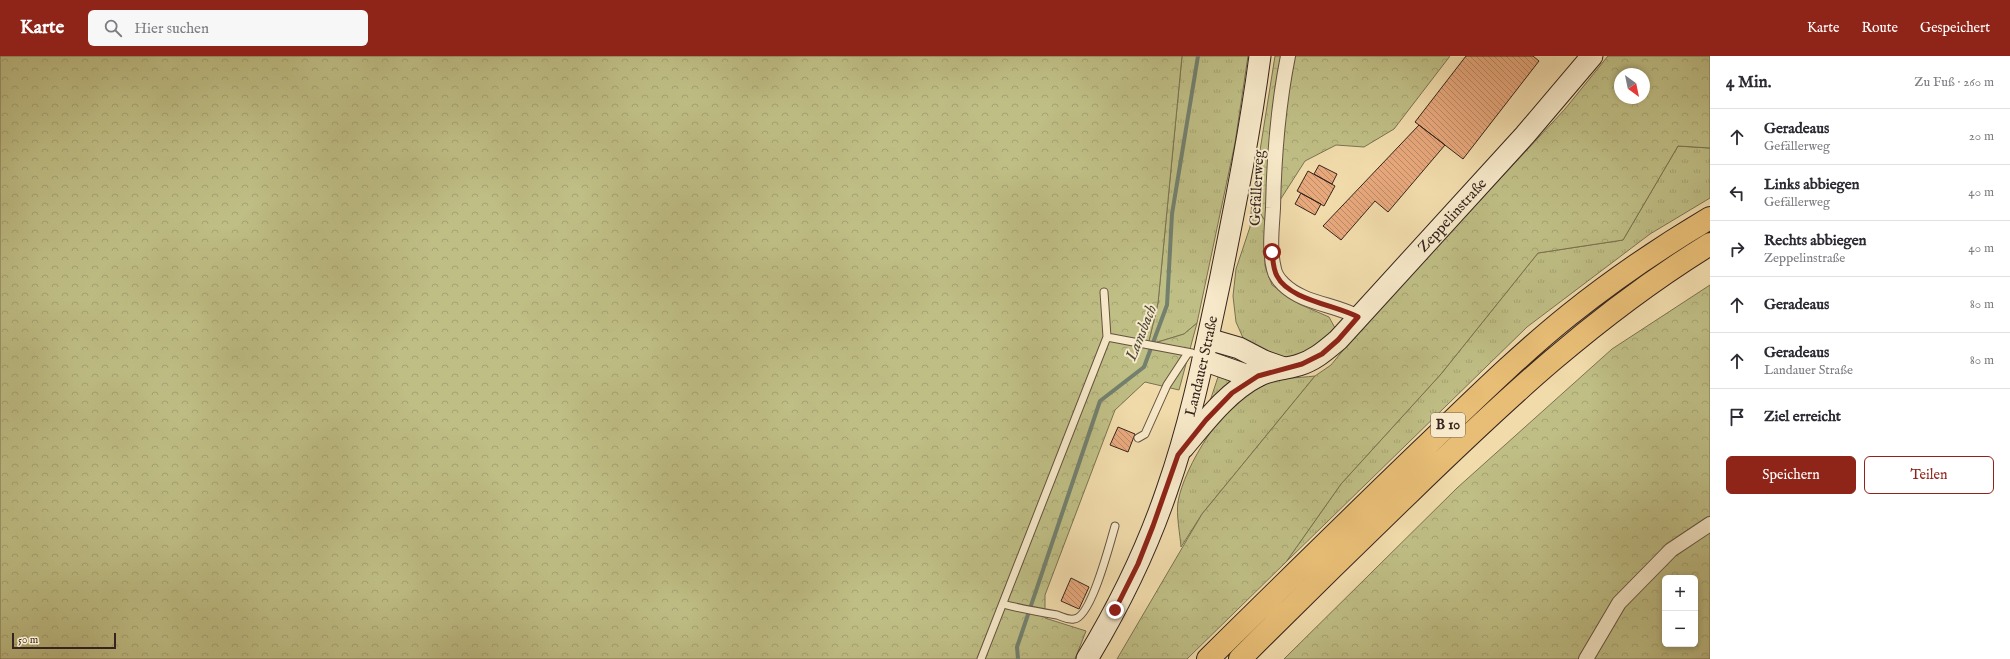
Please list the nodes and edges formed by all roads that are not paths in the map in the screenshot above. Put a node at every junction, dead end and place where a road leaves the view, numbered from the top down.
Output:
1 (1260, 56) edge
2 (1288, 56) edge
3 (1592, 56) edge
4 (1710, 218) edge
5 (1710, 244) edge
6 (1104, 292) dead end
7 (1358, 317) junction
8 (1107, 338) junction
9 (1201, 352) junction
10 (1292, 366) junction
11 (1258, 376) junction
12 (1138, 438) dead end
13 (1178, 455) junction
14 (1710, 524) edge
15 (1115, 526) dead end
16 (1003, 604) junction
17 (981, 659) edge
18 (1087, 659) edge
19 (1208, 659) edge
20 (1240, 659) edge
21 (1586, 659) edge

1 - 9 street, Landauer Straße
2 - 7 street, Gefällerweg
3 - 7 street, Zeppelinstraße
4 - 19 highway, B 10
5 - 20 highway, B 10
6 - 8 lane
7 - 10 street, Zeppelinstraße
8 - 9 lane
8 - 16 lane
9 - 10 street
9 - 11 street
9 - 12 lane
9 - 13 street, Landauer Straße
10 - 11 street, Zeppelinstraße
11 - 13 street
13 - 18 street, Landauer Straße
14 - 21 street
15 - 16 lane
16 - 17 lane

